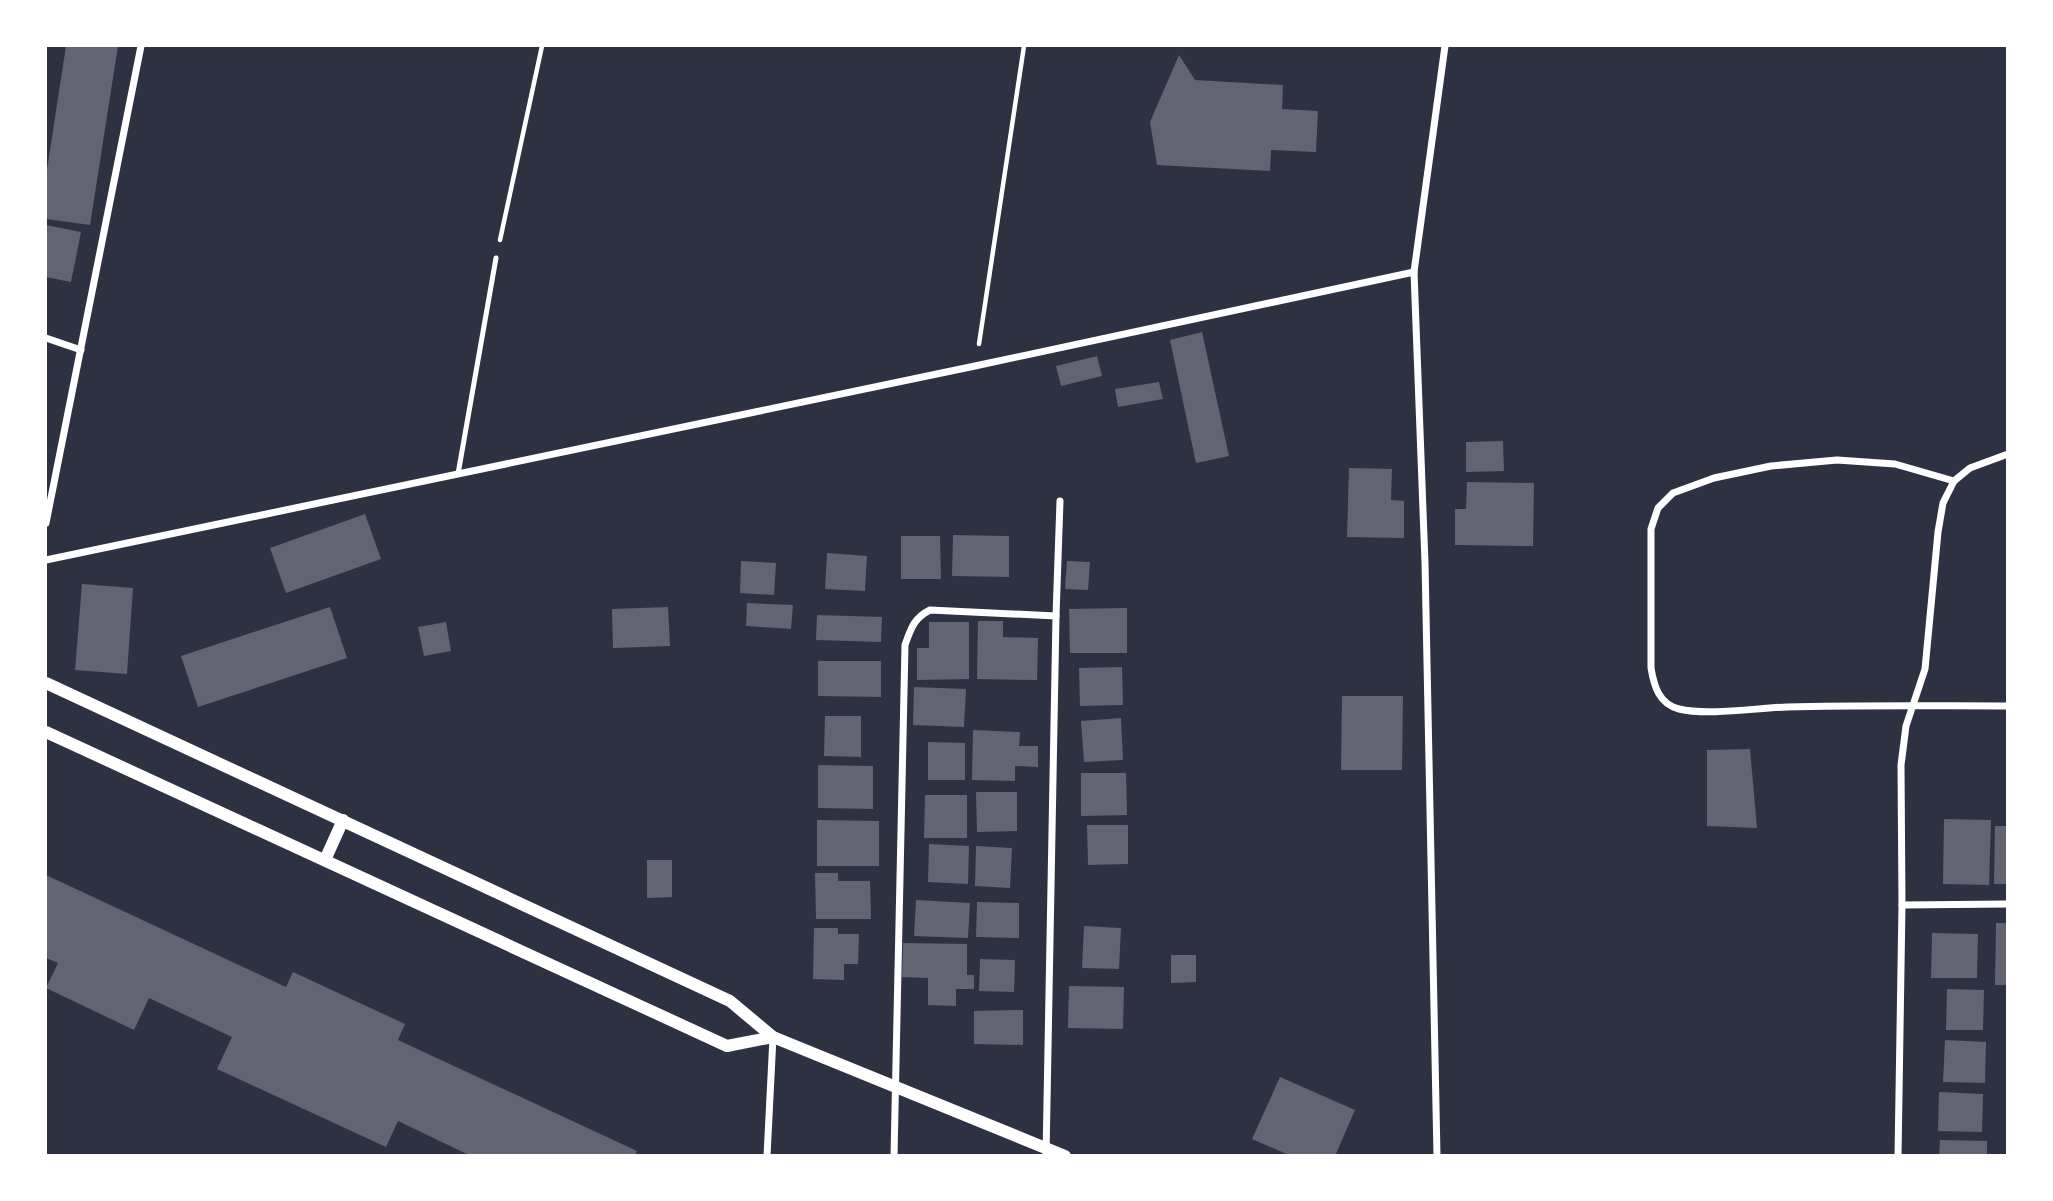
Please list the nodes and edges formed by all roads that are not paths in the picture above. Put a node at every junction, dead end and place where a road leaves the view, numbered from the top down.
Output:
1 (141, 46) edge
2 (1445, 46) edge
3 (496, 258) road end
4 (1413, 272) junction
5 (46, 338) edge
6 (81, 350) junction
7 (2007, 454) edge
8 (458, 474) junction
9 (1954, 481) junction
10 (1060, 501) dead end
11 (46, 523) edge
12 (46, 560) edge
13 (1056, 616) junction
14 (46, 683) edge
15 (1913, 706) junction
16 (2007, 706) edge
17 (46, 732) edge
18 (343, 820) junction
19 (325, 860) junction
20 (2007, 904) edge
21 (1902, 905) junction
22 (772, 1037) junction
23 (895, 1086) junction
24 (1046, 1151) edge
25 (767, 1156) edge
26 (894, 1156) edge
27 (1065, 1156) edge
28 (1437, 1156) edge
29 (1898, 1156) edge

1 - 6 street
2 - 4 street
3 - 8 lane
4 - 8 street
4 - 28 street
5 - 6 street
6 - 11 street
7 - 9 street
8 - 12 street
9 - 15 street
9 - 15 street
10 - 13 street
13 - 23 street
13 - 24 street
14 - 18 street
15 - 16 street
15 - 21 street
17 - 19 street
18 - 19 street
18 - 22 street
19 - 22 street
20 - 21 street
21 - 29 street
22 - 23 street
22 - 25 street
23 - 24 street
23 - 26 street
24 - 27 street

